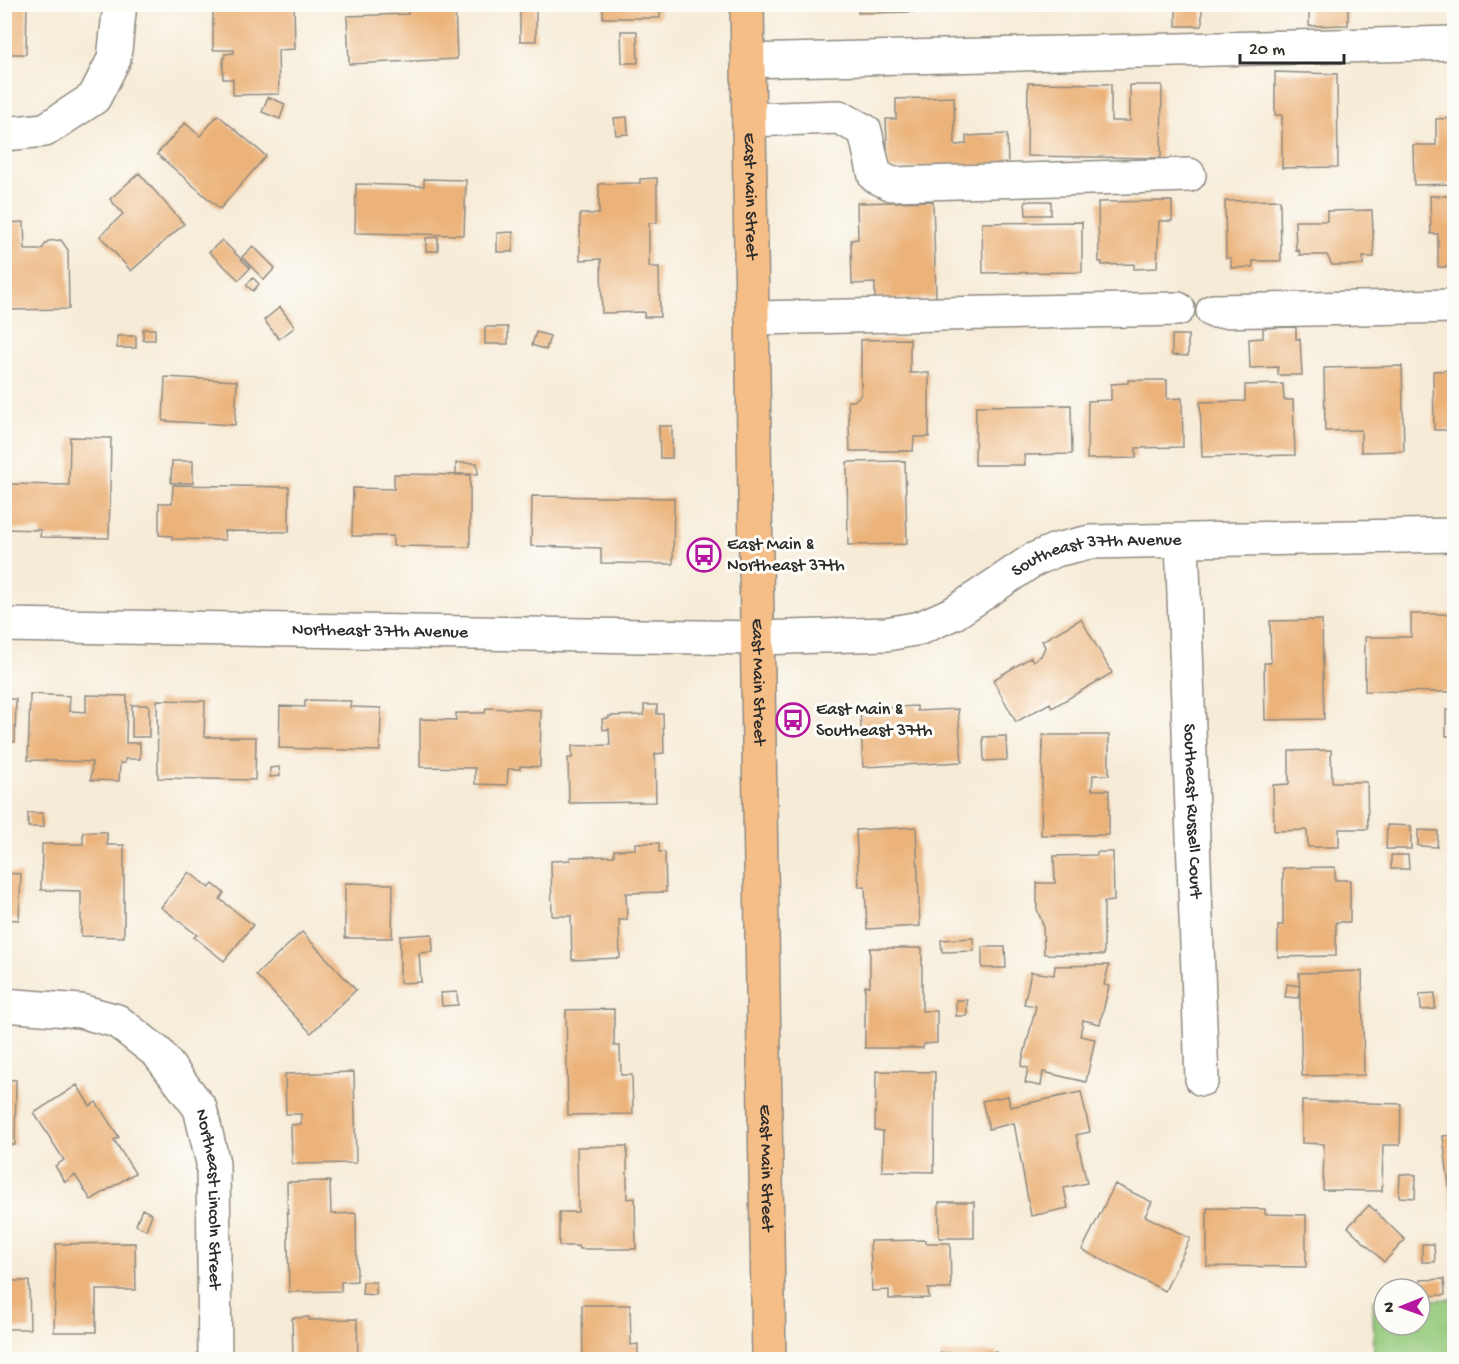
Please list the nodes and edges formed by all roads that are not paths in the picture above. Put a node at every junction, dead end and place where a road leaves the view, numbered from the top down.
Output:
1 (120, 4) edge
2 (747, 4) edge
3 (1455, 43) edge
4 (748, 61) junction
5 (749, 120) junction
6 (4, 134) edge
7 (1189, 176) dead end
8 (1455, 306) edge
9 (1178, 309) dead end
10 (1213, 311) dead end
11 (752, 318) junction
12 (1455, 535) edge
13 (1182, 541) junction
14 (4, 625) edge
15 (757, 638) junction
16 (4, 1005) edge
17 (1202, 1079) dead end
18 (214, 1359) edge
19 (769, 1359) edge

1 - 6 street
2 - 4 main road, East Main Street
3 - 4 street
4 - 5 main road, East Main Street
5 - 7 street
5 - 11 main road, East Main Street
8 - 10 street
9 - 11 street
11 - 15 main road, East Main Street
12 - 13 street, Southeast 37th Avenue
13 - 15 street, Southeast 37th Avenue
13 - 17 street, Southeast Russell Court
14 - 15 street, Northeast 37th Avenue
15 - 19 main road, East Main Street
16 - 18 street, Northeast Lincoln Street

